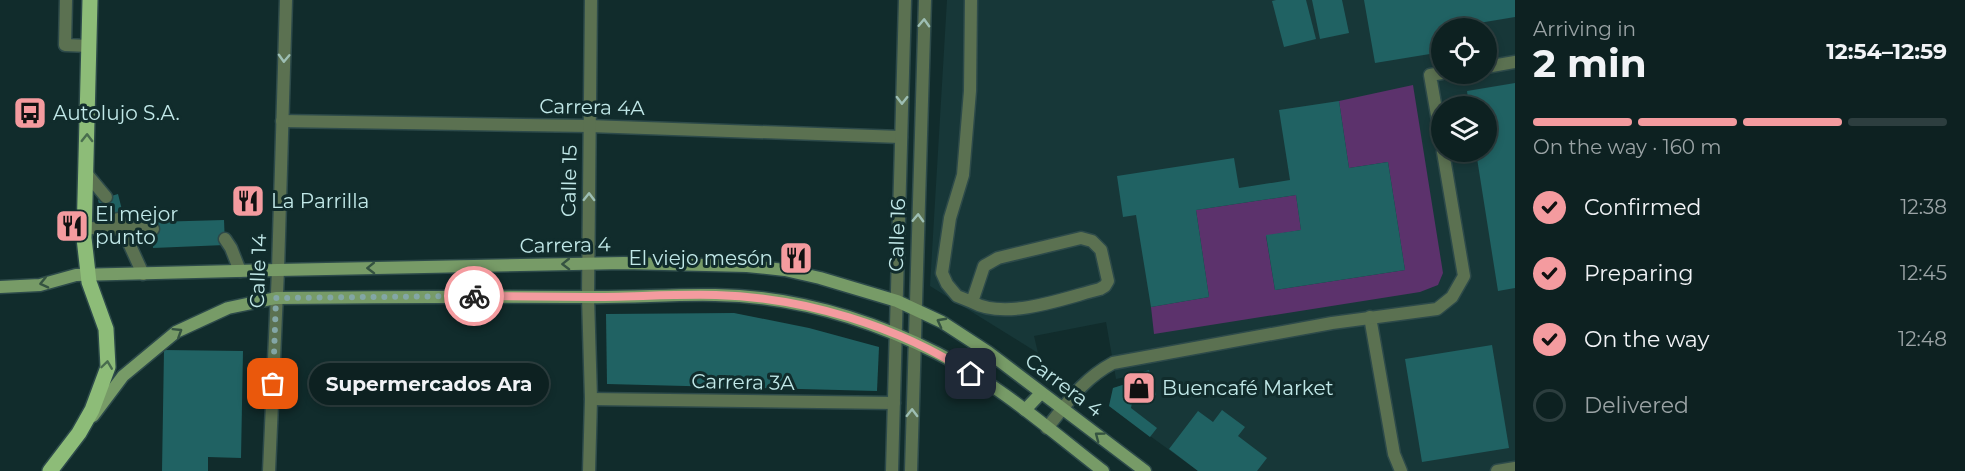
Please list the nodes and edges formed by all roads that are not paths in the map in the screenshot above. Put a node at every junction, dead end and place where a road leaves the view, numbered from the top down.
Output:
1 (66, 0) edge
2 (90, 0) edge
3 (286, 0) edge
4 (591, 0) edge
5 (906, 0) edge
6 (925, 0) edge
7 (971, 0) edge
8 (89, 46) junction
9 (1515, 62) edge
10 (1497, 65) edge
11 (282, 121) junction
12 (589, 126) junction
13 (901, 137) junction
14 (1445, 162) edge
15 (86, 172) junction
16 (106, 197) dead end
17 (121, 224) junction
18 (153, 229) dead end
19 (84, 233) junction
20 (225, 239) dead end
21 (588, 264) junction
22 (278, 270) junction
23 (240, 271) junction
24 (88, 274) junction
25 (143, 274) junction
26 (0, 287) edge
27 (588, 297) junction
28 (276, 298) junction
29 (897, 301) junction
30 (972, 302) junction
31 (914, 309) junction
32 (1370, 317) junction
33 (896, 335) junction
34 (914, 343) junction
35 (1041, 393) junction
36 (591, 399) junction
37 (894, 403) junction
38 (1062, 409) junction
39 (1025, 410) junction
40 (1047, 428) junction
41 (79, 433) junction
42 (1515, 468) edge
43 (50, 471) edge
44 (269, 471) edge
45 (589, 471) edge
46 (892, 471) edge
47 (911, 471) edge
48 (1103, 471) edge
49 (1145, 471) edge
50 (1401, 471) edge
51 (1497, 471) edge

1 - 8 street
2 - 8 main road
3 -> 11 street, Calle 14
4 - 12 street, Calle 15
5 -> 13 street, Calle 16
31 -> 6 street, Calle 16
7 - 30 street
15 -> 8 main road
9 - 10 street
11 - 12 street, Carrera 4A
11 - 22 street, Calle 14
12 - 13 street, Carrera 4A
21 -> 12 street, Calle 15
13 - 29 street, Calle 16
14 - 32 street
15 - 16 street
15 - 19 main road
17 - 18 street
17 - 19 street
17 - 25 street
19 - 24 main road
20 - 23 street
21 -> 22 main road, Carrera 4
21 - 27 street, Calle 15
21 - 29 main road, Carrera 4
22 - 23 main road, Carrera 4
22 - 28 street, Calle 14
23 - 25 main road, Carrera 4
24 - 25 main road, Carrera 4
24 -> 26 main road, Carrera 4
41 -> 24 main road
27 - 28 main road
27 - 33 main road
27 - 36 street, Calle 15
41 -> 28 main road
28 - 44 street, Calle 14
29 - 31 main road, Carrera 4
29 - 33 street, Calle 16
30 - 30 street
31 - 34 street, Calle 16
35 -> 31 main road, Carrera 4
32 - 38 street
32 - 50 street
33 - 34 main road
33 - 37 street, Calle 16
34 - 39 main road
47 -> 34 street, Calle 16
35 - 38 main road, Carrera 4
35 - 39 main road
36 - 37 street, Carrera 3A
36 - 45 street, Calle 15
37 - 46 street, Calle 16
38 - 40 street
49 -> 38 main road, Carrera 4
39 - 40 main road
40 - 48 main road
41 - 43 main road
42 - 51 street

